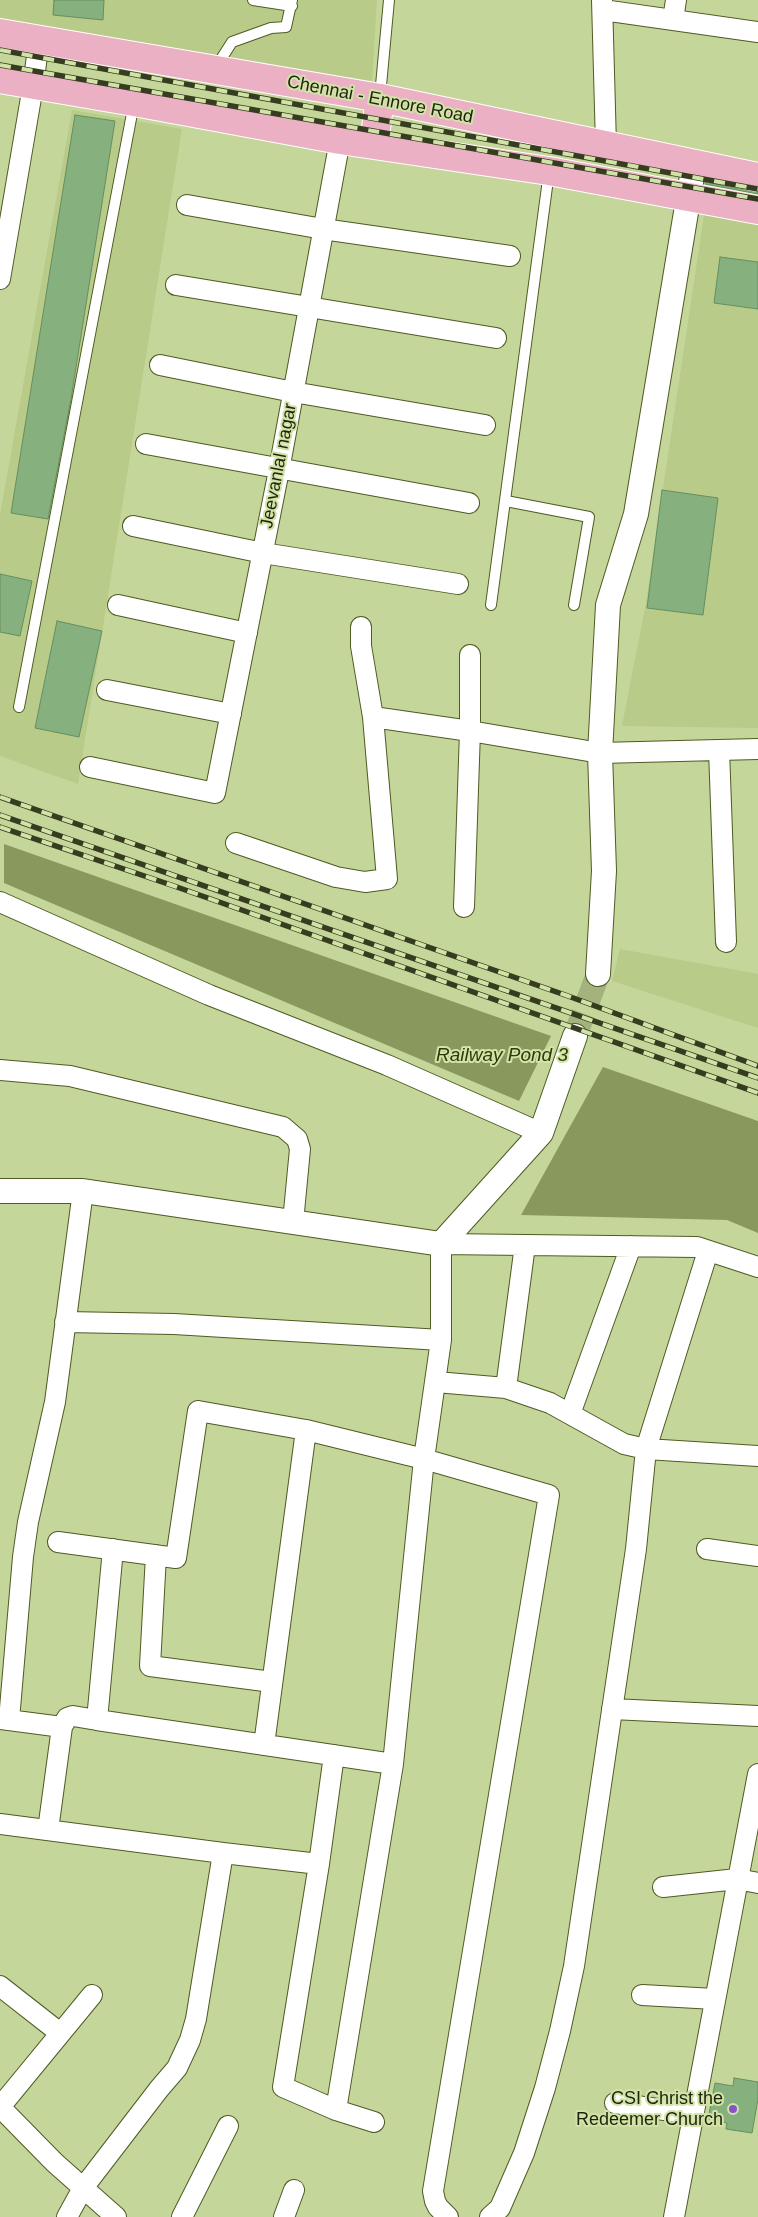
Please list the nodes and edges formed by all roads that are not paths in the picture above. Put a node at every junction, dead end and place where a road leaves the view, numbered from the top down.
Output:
1 (253, 0) edge
2 (389, 0) edge
3 (676, 0) edge
4 (292, 3) edge
5 (603, 5) edge
6 (673, 20) junction
7 (758, 32) edge
8 (0, 34) edge
9 (39, 41) junction
10 (214, 70) junction
11 (0, 79) edge
12 (33, 86) junction
13 (380, 98) junction
14 (134, 102) junction
15 (340, 140) junction
16 (374, 144) junction
17 (606, 145) junction
18 (694, 164) junction
19 (549, 171) junction
20 (758, 177) edge
21 (688, 198) junction
22 (187, 205) dead end
23 (758, 210) edge
24 (323, 229) junction
25 (510, 256) dead end
26 (0, 280) edge
27 (176, 285) dead end
28 (309, 306) junction
29 (496, 338) dead end
30 (160, 364) dead end
31 (293, 392) junction
32 (485, 425) dead end
33 (146, 444) dead end
34 (279, 470) junction
35 (506, 501) junction
36 (469, 503) dead end
37 (133, 526) dead end
38 (262, 553) junction
39 (458, 584) dead end
40 (118, 605) dead end
41 (574, 605) dead end
42 (491, 606) dead end
43 (361, 627) dead end
44 (247, 633) junction
45 (470, 655) dead end
46 (107, 690) dead end
47 (19, 706) dead end
48 (231, 714) junction
49 (373, 717) junction
50 (470, 731) junction
51 (758, 749) edge
52 (719, 750) junction
53 (600, 753) junction
54 (90, 767) dead end
55 (236, 843) dead end
56 (0, 902) edge
57 (464, 907) dead end
58 (726, 942) dead end
59 (598, 974) tunnel mouth
60 (575, 1036) tunnel mouth
61 (0, 1070) edge
62 (541, 1133) junction
63 (83, 1190) junction
64 (0, 1191) edge
65 (293, 1222) junction
66 (441, 1244) junction
67 (525, 1245) junction
68 (631, 1246) junction
69 (708, 1251) junction
70 (758, 1267) edge
71 (65, 1322) junction
72 (441, 1340) junction
73 (436, 1382) junction
74 (506, 1388) junction
75 (570, 1414) junction
76 (306, 1430) junction
77 (646, 1449) junction
78 (758, 1456) edge
79 (424, 1459) junction
80 (58, 1542) dead end
81 (707, 1549) dead end
82 (113, 1550) junction
83 (156, 1555) junction
84 (758, 1556) edge
85 (272, 1682) junction
86 (612, 1709) junction
87 (758, 1716) edge
88 (4, 1720) edge
89 (97, 1720) junction
90 (62, 1727) junction
91 (264, 1745) junction
92 (334, 1755) junction
93 (392, 1764) junction
94 (758, 1774) edge
95 (0, 1824) edge
96 (48, 1830) junction
97 (223, 1853) junction
98 (319, 1864) junction
99 (737, 1879) junction
100 (758, 1883) edge
101 (664, 1888) dead end
102 (0, 1986) edge
103 (92, 1995) dead end
104 (642, 1995) dead end
105 (715, 1999) junction
106 (60, 2033) junction
107 (615, 2103) dead end
108 (0, 2107) edge
109 (336, 2110) junction
110 (693, 2114) junction
111 (374, 2122) dead end
112 (228, 2126) dead end
113 (83, 2188) junction
114 (294, 2190) dead end
115 (67, 2217) edge
116 (116, 2217) edge
117 (182, 2217) edge
118 (284, 2217) edge
119 (448, 2217) edge
120 (490, 2217) edge
121 (674, 2217) edge

1 - 4 lane
2 - 13 lane
3 - 6 street
4 - 10 lane
5 - 6 street
5 - 17 street
6 - 7 street
8 - 9 main road, Chennai - Ennore Road
9 - 10 main road, Chennai - Ennore Road
9 - 12 street
10 - 13 main road, Chennai - Ennore Road
11 - 12 main road
12 - 14 main road
12 - 26 street
13 - 16 main road
13 - 17 main road, Chennai - Ennore Road
14 - 15 main road
14 - 47 lane
15 - 16 main road
15 - 24 street, Jeevanlal nagar
16 - 19 main road
17 - 18 main road, Chennai - Ennore Road
18 - 20 main road, Chennai - Ennore Road
18 - 21 street
19 - 21 main road
19 - 35 lane
21 - 23 main road
21 - 53 street
22 - 24 street
24 - 25 street
24 - 28 street, Jeevanlal nagar
27 - 28 street
28 - 29 street
28 - 31 street, Jeevanlal nagar
30 - 31 street
31 - 32 street
31 - 34 street, Jeevanlal nagar
33 - 34 street
34 - 36 street
34 - 38 street, Jeevanlal nagar
35 - 41 lane
35 - 42 lane
37 - 38 street
38 - 39 street
38 - 44 street, Jeevanlal nagar
40 - 44 street
43 - 49 street
44 - 48 street, Jeevanlal nagar
45 - 50 street
46 - 48 street
48 - 54 street, Jeevanlal nagar
49 - 50 street
49 - 55 street
50 - 53 street
50 - 57 street
51 - 52 street
52 - 53 street
52 - 58 street
53 - 59 street
56 - 62 street
60 - 62 street
61 - 65 street
62 - 66 street
63 - 64 street
63 - 65 street
63 - 71 street
65 - 66 street
66 - 67 street
66 - 72 street
67 - 68 street
67 - 74 street
68 - 69 street
68 - 75 street
69 - 70 street
69 - 77 street
71 - 72 street
71 - 88 street
72 - 73 street
73 - 74 street
73 - 79 street
74 - 75 street
75 - 77 street
76 - 79 street
76 - 83 street
76 - 85 street
77 - 78 street
77 - 86 street
79 - 93 street
79 - 119 street
80 - 82 street
81 - 84 street
82 - 83 street
82 - 89 street
83 - 85 street
85 - 91 street
86 - 87 street
86 - 120 street
88 - 90 street
89 - 90 street
89 - 91 street
90 - 96 street
91 - 92 street
92 - 93 street
92 - 98 street
93 - 109 street
94 - 99 street
95 - 96 street
96 - 97 street
97 - 98 street
97 - 113 street
98 - 109 street
99 - 100 street
99 - 101 street
99 - 105 street
102 - 106 street
103 - 106 street
104 - 105 street
105 - 110 street
106 - 108 street
107 - 110 street
108 - 113 street
109 - 111 street
110 - 121 street
112 - 117 street
113 - 115 street
113 - 116 street
114 - 118 street

